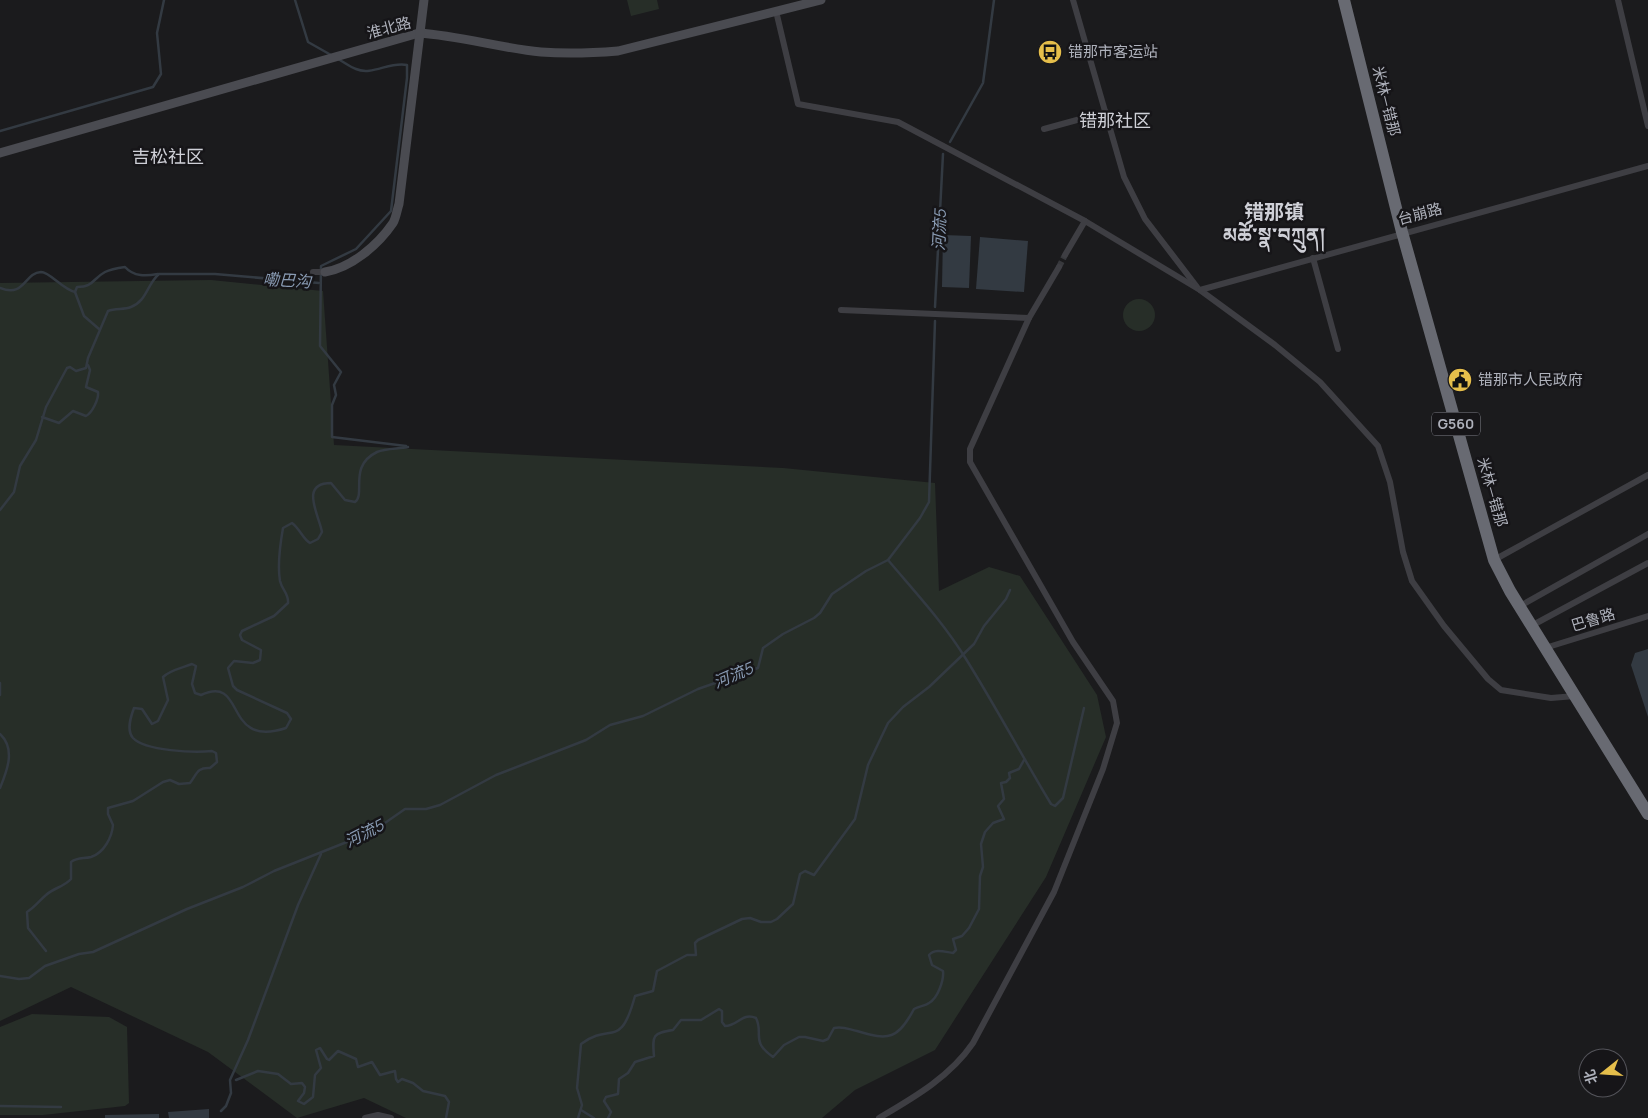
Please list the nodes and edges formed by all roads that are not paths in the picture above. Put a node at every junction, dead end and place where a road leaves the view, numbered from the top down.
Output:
1 (424, 0) edge
2 (821, 0) edge
3 (1073, 0) edge
4 (1344, 0) edge
5 (1618, 0) edge
6 (776, 11) junction
7 (419, 33) junction
8 (1106, 112) junction
9 (1648, 126) edge
10 (1044, 129) dead end
11 (0, 153) edge
12 (1648, 166) edge
13 (1085, 221) junction
14 (1402, 232) junction
15 (1065, 255) tunnel mouth
16 (1313, 258) junction
17 (1059, 267) tunnel mouth
18 (313, 272) dead end
19 (325, 272) joint
20 (1200, 290) junction
21 (841, 310) dead end
22 (1029, 318) junction
23 (1338, 349) dead end
24 (1648, 475) edge
25 (1648, 536) edge
26 (1494, 560) junction
27 (1648, 563) edge
28 (1520, 606) junction
29 (1648, 616) edge
30 (1531, 626) junction
31 (1545, 648) junction
32 (1575, 696) junction
33 (1648, 814) edge
34 (365, 1118) edge
35 (391, 1118) edge
36 (879, 1118) edge

1 - 7 street
2 - 6 street, 淮北路
3 - 8 street
4 - 14 highway, 米林—错那 / G560
5 - 9 street
6 - 7 street, 淮北路
6 - 13 street
7 - 11 street, 淮北路
7 - 19 street
8 - 10 street
8 - 20 street
12 - 14 street, 台崩路
13 - 15 street
13 - 20 street
14 - 16 street, 台崩路
14 - 26 highway, 米林—错那 / G560
16 - 20 street, 台崩路
16 - 23 street
17 - 22 street
18 - 19 street
20 - 32 street
21 - 22 street
22 - 36 street
24 - 26 street
25 - 28 street
26 - 28 highway, 米林—错那 / G560
27 - 30 street
28 - 30 highway, 米林—错那 / G560
29 - 31 street, 巴鲁路
30 - 31 highway, 米林—错那 / G560
31 - 32 highway, 米林—错那 / G560
32 - 33 highway, 米林—错那 / G560
34 - 35 street

